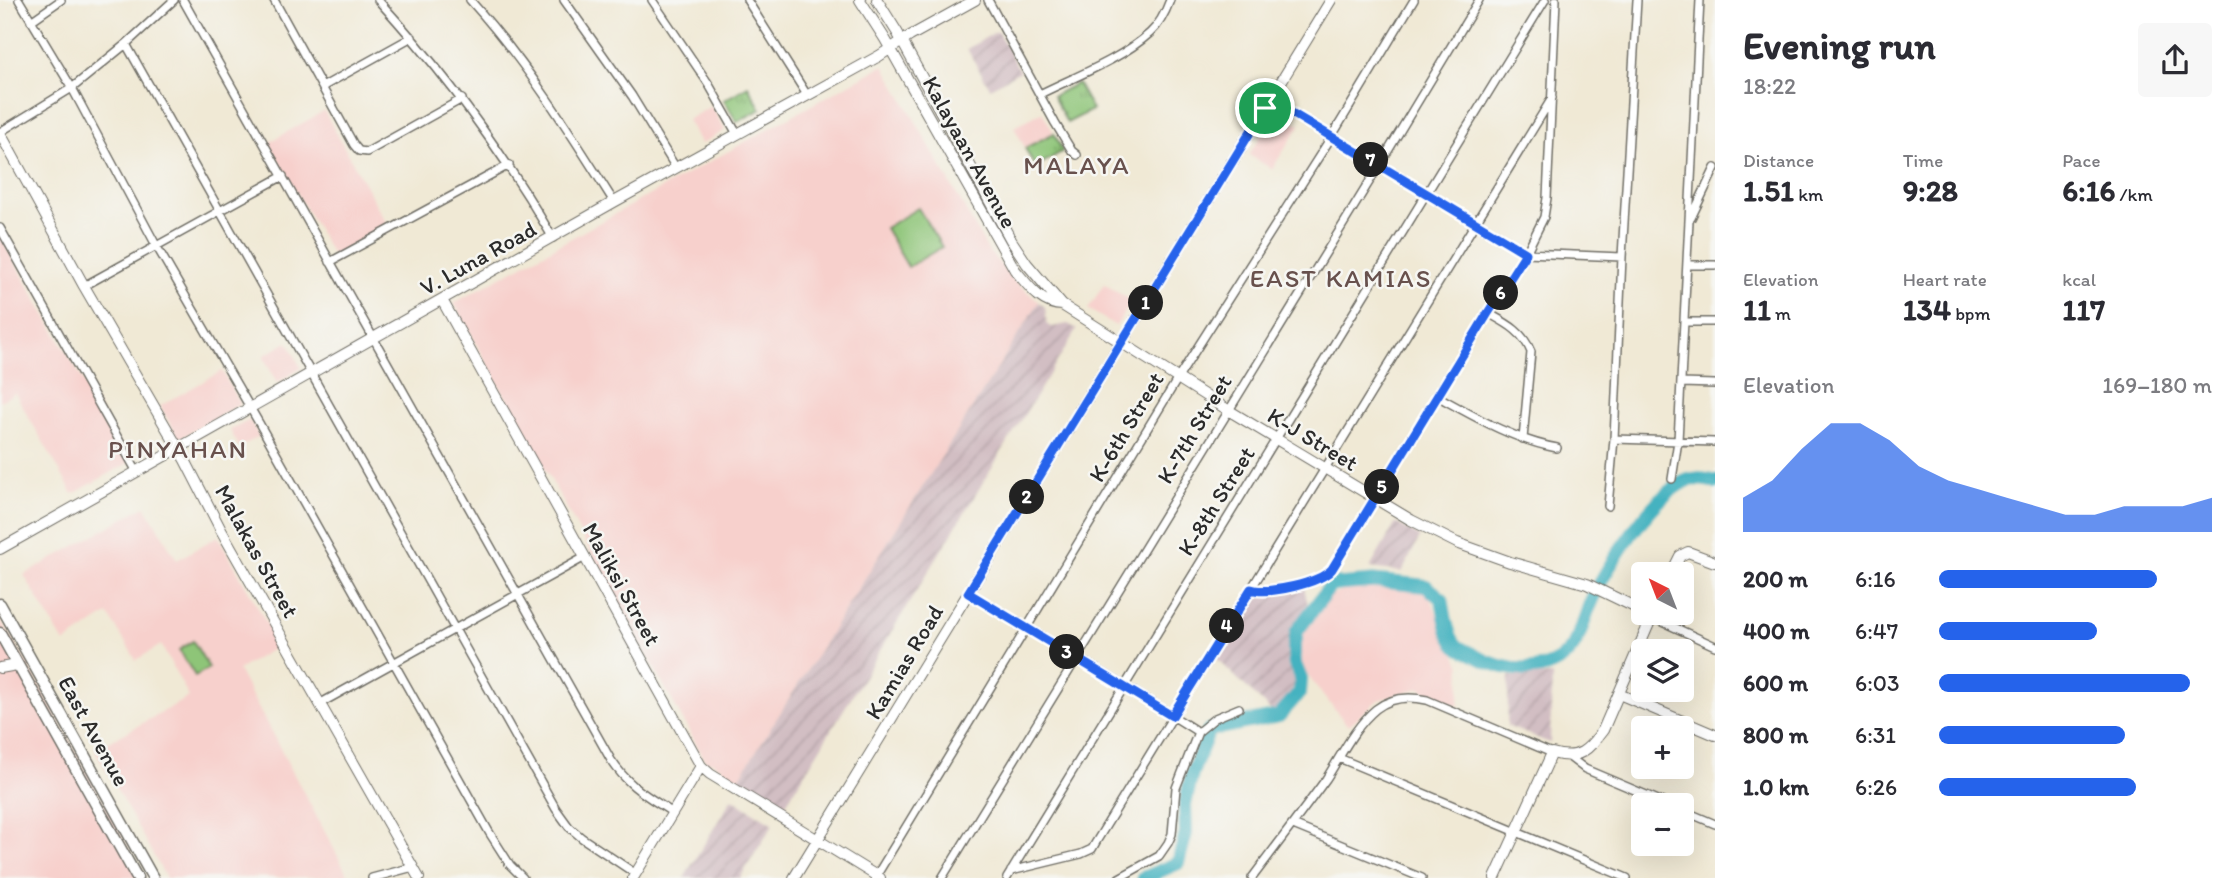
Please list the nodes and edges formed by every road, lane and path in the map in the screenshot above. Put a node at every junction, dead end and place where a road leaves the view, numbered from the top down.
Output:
1 (19, 0) edge
2 (61, 0) edge
3 (174, 0) edge
4 (183, 0) edge
5 (274, 0) edge
6 (378, 0) edge
7 (470, 0) edge
8 (564, 0) edge
9 (652, 0) edge
10 (747, 0) edge
11 (860, 0) edge
12 (877, 0) edge
13 (975, 0) edge
14 (988, 0) edge
15 (1170, 0) edge
16 (1331, 0) edge
17 (1415, 0) edge
18 (1479, 0) edge
19 (1545, 0) edge
20 (1556, 0) edge
21 (1637, 0) edge
22 (1700, 0) edge
23 (31, 21) junction
24 (412, 37) junction
25 (902, 42) junction
26 (126, 44) junction
27 (891, 49) junction
28 (322, 87) junction
29 (72, 88) junction
30 (1040, 94) junction
31 (807, 95) junction
32 (1552, 98) junction
33 (462, 99) junction
34 (1270, 100) junction
35 (0, 132) edge
36 (737, 134) junction
37 (1332, 136) junction
38 (1077, 155) dead end
39 (509, 165) junction
40 (1379, 166) junction
41 (1715, 168) edge
42 (676, 169) junction
43 (282, 176) junction
44 (1426, 193) junction
45 (614, 202) junction
46 (221, 210) junction
47 (1475, 224) junction
48 (1689, 224) junction
49 (0, 228) edge
50 (553, 238) junction
51 (157, 247) junction
52 (1526, 253) junction
53 (1622, 257) junction
54 (330, 262) junction
55 (1686, 265) junction
56 (1715, 265) edge
57 (85, 286) junction
58 (442, 300) junction
59 (1062, 305) junction
60 (1488, 313) junction
61 (1715, 322) edge
62 (1684, 323) junction
63 (373, 339) junction
64 (1122, 342) junction
65 (311, 373) junction
66 (1178, 379) junction
67 (1681, 383) junction
68 (1715, 384) edge
69 (1437, 396) junction
70 (250, 408) junction
71 (1228, 410) junction
72 (1523, 439) junction
73 (1614, 439) junction
74 (1276, 440) junction
75 (1678, 441) junction
76 (1715, 442) edge
77 (1557, 448) dead end
78 (178, 449) junction
79 (1324, 468) junction
80 (137, 472) junction
81 (1672, 479) dead end
82 (1375, 498) junction
83 (1608, 506) dead end
84 (0, 549) edge
85 (585, 557) junction
86 (1677, 562) edge
87 (1715, 562) edge
88 (1251, 589) junction
89 (968, 593) junction
90 (518, 595) junction
91 (0, 604) edge
92 (1631, 605) edge
93 (1645, 625) edge
94 (1673, 625) edge
95 (1026, 627) junction
96 (455, 629) junction
97 (0, 634) edge
98 (1715, 646) edge
99 (1077, 659) junction
100 (393, 663) junction
101 (17, 665) junction
102 (0, 668) edge
103 (1125, 686) junction
104 (1619, 694) junction
105 (321, 703) junction
106 (1239, 708) dead end
107 (1172, 716) junction
108 (1198, 732) junction
109 (1715, 735) edge
110 (1552, 753) junction
111 (1568, 756) junction
112 (1339, 758) junction
113 (701, 766) junction
114 (1642, 793) edge
115 (673, 813) junction
116 (1694, 815) edge
117 (1715, 824) edge
118 (1293, 825) junction
119 (1516, 831) junction
120 (817, 840) junction
121 (413, 867) junction
122 (1009, 875) edge
123 (635, 876) edge
124 (877, 877) edge
125 (137, 878) edge
126 (153, 878) edge
127 (372, 878) edge
128 (419, 878) edge
129 (523, 878) edge
130 (794, 878) edge
131 (942, 878) edge
132 (1119, 878) edge
133 (1252, 878) edge
134 (1422, 878) edge
135 (1495, 878) edge
136 (1627, 878) edge

1 - 23 street
2 - 23 street
3 - 26 street
4 - 43 street
5 - 28 street
6 - 24 street
7 - 45 street
8 - 42 street
9 - 36 street
10 - 31 street
11 - 27 main road, Kalayaan Avenue
12 - 25 main road, Kalayaan Avenue
13 - 25 main road, V. Luna Road
14 - 30 street
15 - 30 street
16 - 34 main road, Kamias Road
17 - 37 street, K-6th Street
18 - 40 street, K-7th Street
19 - 44 street, K-8th Street
20 - 32 street
21 - 53 street
22 - 48 street
23 - 29 street
24 - 28 street
24 - 33 street
25 - 27 main road, V. Luna Road
25 - 59 main road, Kalayaan Avenue
26 - 29 street
26 - 46 street
27 - 31 main road, V. Luna Road
27 - 59 main road, Kalayaan Avenue
28 - 33 street
29 - 35 street
29 - 51 street
30 - 38 street
31 - 36 main road, V. Luna Road
32 - 47 street
32 - 52 street
33 - 39 street
34 - 37 street
34 - 64 main road, Kamias Road
35 - 57 main road, Malakas Street
36 - 42 main road, V. Luna Road
37 - 40 street
37 - 66 street, K-6th Street
39 - 50 street
39 - 54 street
40 - 44 street
40 - 71 street, K-7th Street
41 - 48 street
42 - 45 main road, V. Luna Road
43 - 46 street
43 - 54 street
44 - 47 street
44 - 74 street, K-8th Street
45 - 50 main road, V. Luna Road
46 - 51 street
46 - 65 street
47 - 52 street
47 - 79 street
48 - 55 street
49 - 80 street
50 - 58 main road, V. Luna Road
51 - 57 street
51 - 70 street
52 - 53 street
52 - 60 street
53 - 73 street
54 - 63 street
55 - 56 street
55 - 62 street
57 - 78 main road, Malakas Street
58 - 63 main road, V. Luna Road
58 - 85 main road, Maliksi Street
59 - 64 main road, Kalayaan Avenue
60 - 69 street
60 - 72 street
61 - 62 street
62 - 67 street
63 - 65 main road, V. Luna Road
63 - 90 street
64 - 66 main road, K-J Street
64 - 89 main road, Kamias Road
65 - 70 main road, V. Luna Road
65 - 96 street
66 - 71 main road, K-J Street
66 - 95 street, K-6th Street
67 - 68 street
67 - 75 street
69 - 72 street
69 - 82 street
70 - 78 main road, V. Luna Road
70 - 100 street
71 - 74 main road, K-J Street
71 - 99 street, K-7th Street
72 - 77 street
73 - 75 street
73 - 83 street
74 - 79 main road, K-J Street
74 - 103 street, K-8th Street
75 - 76 street
75 - 81 street
78 - 80 main road, V. Luna Road
78 - 105 main road, Malakas Street
79 - 82 main road, K-J Street
79 - 88 street
80 - 84 main road, V. Luna Road
82 - 88 street
82 - 92 main road, K-J Street
85 - 90 street
85 - 113 main road, Maliksi Street
86 - 87 main road
88 - 107 street
89 - 95 street
89 - 120 main road, Kamias Road
90 - 96 street
90 - 115 street
91 - 126 main road, East Avenue
93 - 104 main road
94 - 98 street
95 - 99 street
95 - 124 street, K-6th Street
96 - 100 street
96 - 123 street
97 - 101 main road, East Avenue
99 - 103 street
99 - 131 street, K-7th Street
100 - 105 street
100 - 129 street
101 - 102 main road
101 - 125 main road, East Avenue
103 - 107 street
103 - 122 street, K-8th Street
104 - 109 main road
104 - 111 main road
105 - 121 main road, Malakas Street
106 - 108 street
107 - 108 street
107 - 122 street
108 - 132 street
110 - 111 main road
110 - 112 street
110 - 119 main road
111 - 114 street
112 - 118 street
112 - 119 street
113 - 115 main road
113 - 120 main road, Maliksi Street
115 - 123 main road
116 - 117 street
118 - 133 street
118 - 134 street
119 - 135 main road
119 - 136 street
120 - 124 main road, Maliksi Street
120 - 130 main road, Kamias Road
121 - 127 street
121 - 128 main road, Malakas Street

